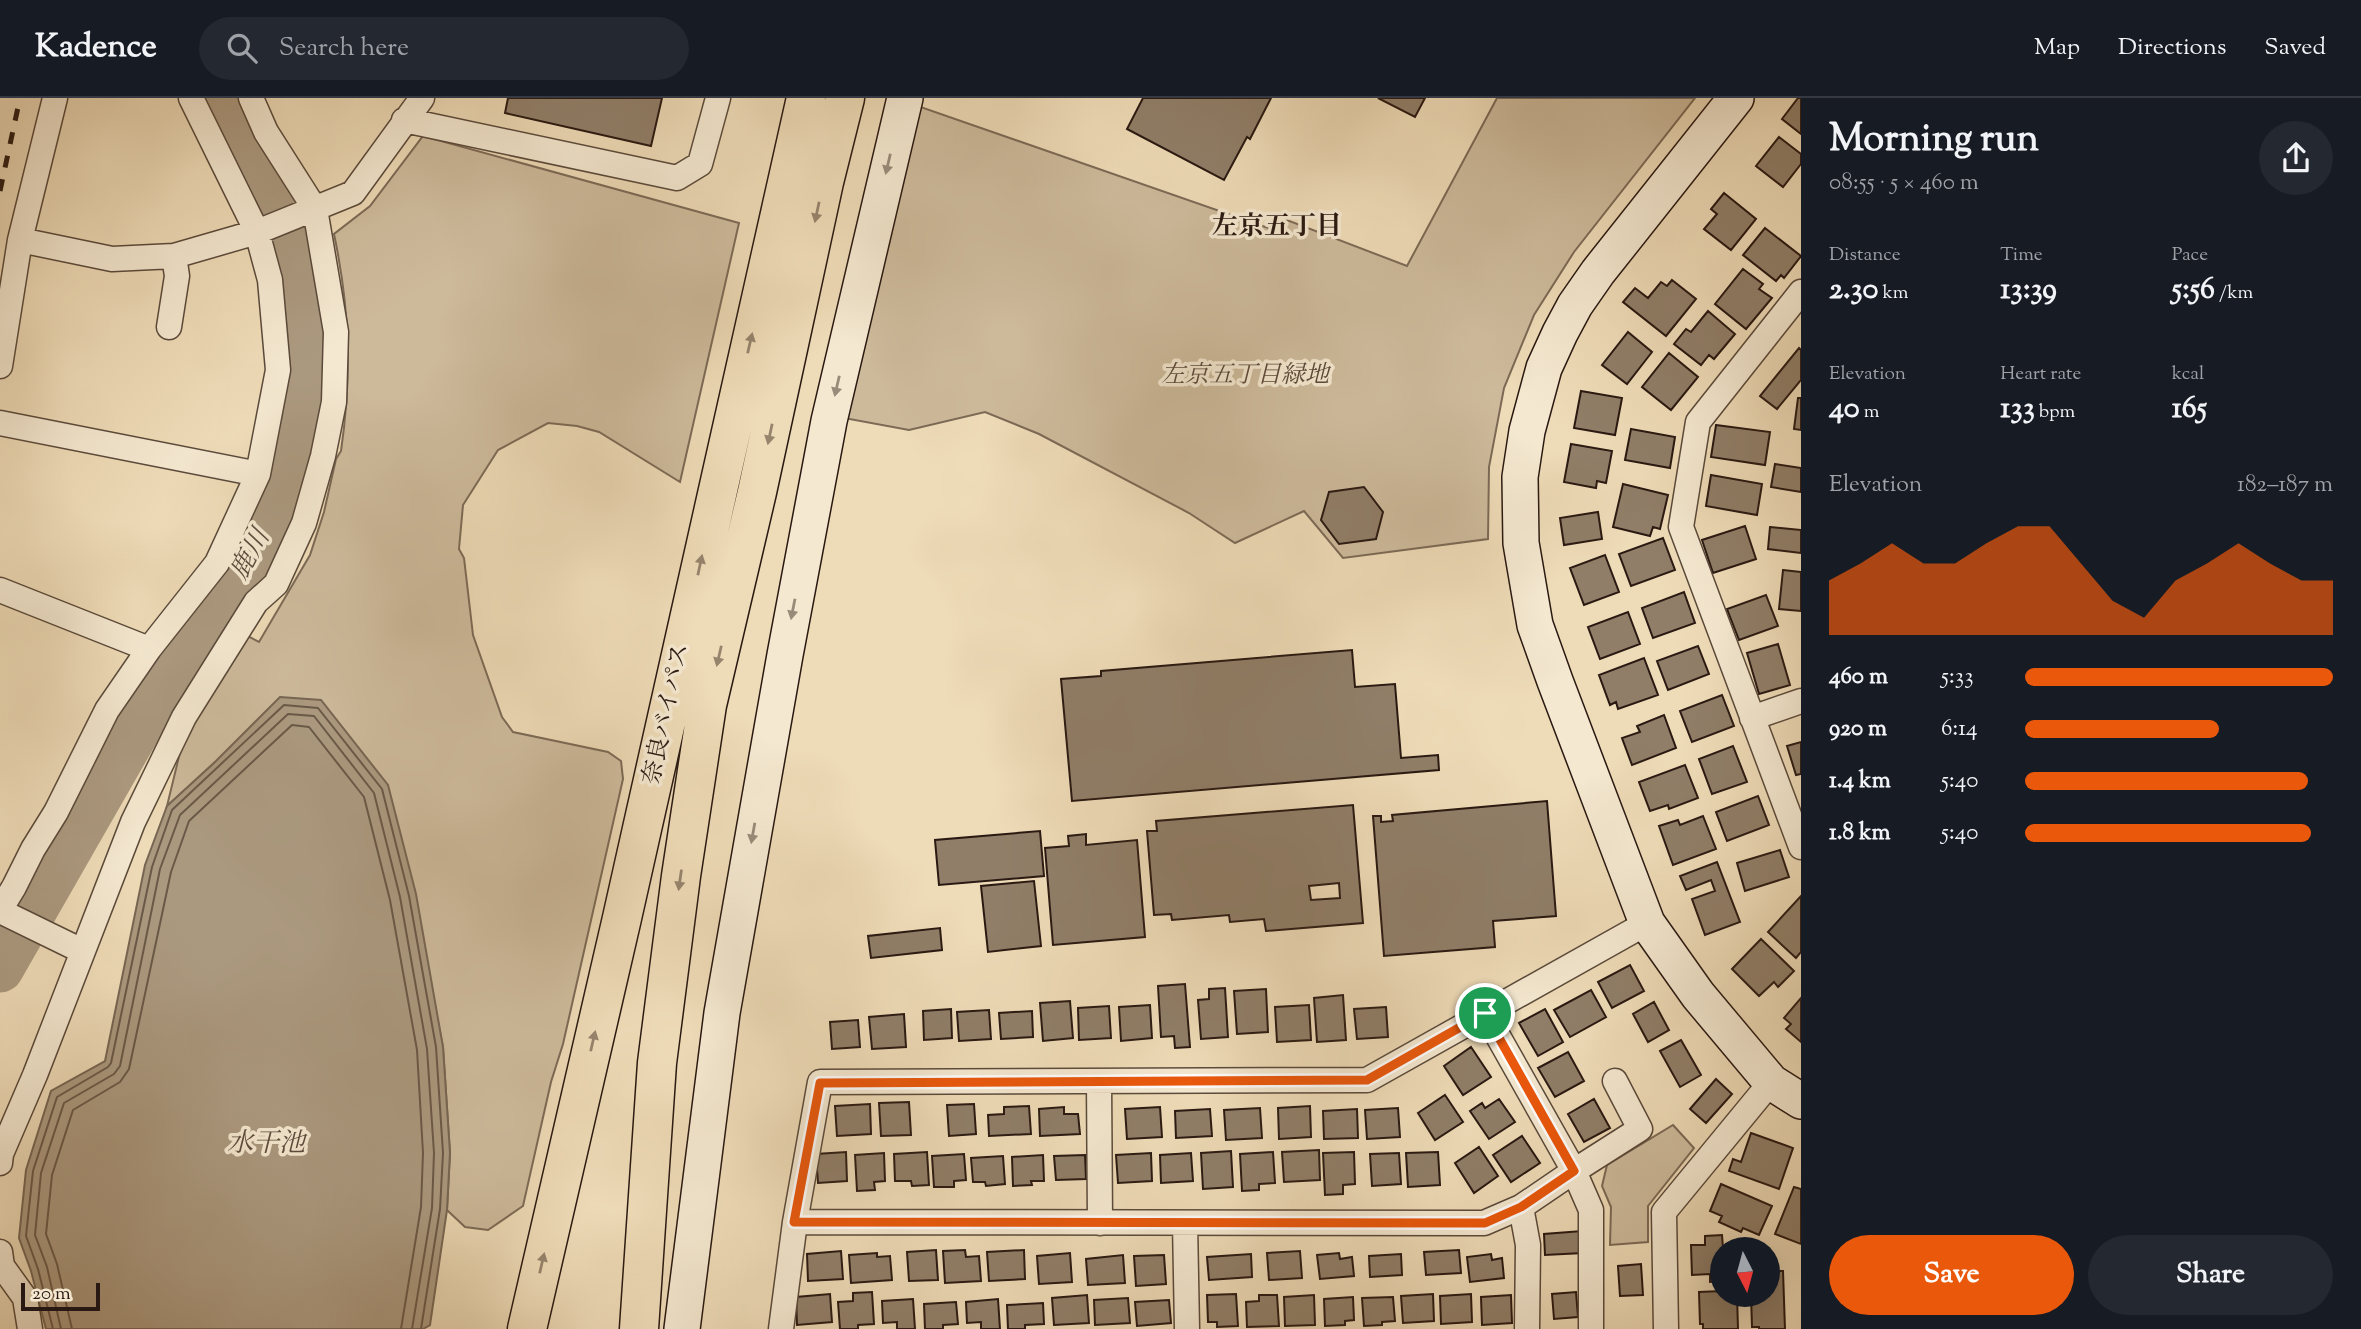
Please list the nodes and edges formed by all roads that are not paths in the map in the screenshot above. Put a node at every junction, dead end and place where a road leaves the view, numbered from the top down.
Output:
1 (55, 98) edge
2 (191, 98) edge
3 (251, 98) edge
4 (422, 98) edge
5 (718, 98) edge
6 (806, 98) edge
7 (845, 98) edge
8 (905, 98) edge
9 (1736, 98) edge
10 (404, 120) junction
11 (307, 212) junction
12 (264, 230) junction
13 (20, 240) junction
14 (174, 256) junction
15 (1801, 292) edge
16 (169, 327) dead end
17 (0, 366) edge
18 (0, 424) edge
19 (258, 474) junction
20 (0, 590) edge
21 (149, 649) junction
22 (1801, 701) edge
23 (1752, 718) junction
24 (1801, 847) edge
25 (0, 911) edge
26 (1647, 923) junction
27 (82, 951) junction
28 (1485, 1013) junction
29 (1099, 1081) junction
30 (1615, 1081) dead end
31 (1771, 1082) junction
32 (1801, 1101) edge
33 (0, 1163) edge
34 (1574, 1171) junction
35 (1521, 1207) junction
36 (794, 1222) junction
37 (1100, 1223) junction
38 (1185, 1223) junction
39 (0, 1252) edge
40 (30, 1329) edge
41 (527, 1329) edge
42 (637, 1329) edge
43 (682, 1329) edge
44 (781, 1329) edge
45 (1186, 1329) edge
46 (1527, 1329) edge
47 (1591, 1329) edge
48 (1666, 1329) edge

1 - 13 street
2 - 12 street
3 - 11 street
4 - 10 street
5 - 10 street
41 -> 6 highway, 奈良バイパス
7 -> 42 highway, 奈良バイパス
8 -> 43 street
9 - 26 street
10 - 11 street
11 - 12 street
11 - 27 street
12 - 14 street
12 - 19 street
13 - 14 street
13 - 17 street
14 - 16 street
15 - 23 street
18 - 19 street
19 - 21 street
20 - 21 street
21 - 25 street
22 - 23 street
23 - 24 street
25 - 27 street
26 - 28 street
26 - 31 street
27 - 33 street
28 - 29 street
28 - 34 street
29 - 36 street
29 - 37 street
30 - 34 street
31 - 32 street
31 - 48 street
34 - 35 street
34 - 47 street
35 - 38 street
35 - 46 street
36 - 37 street
36 - 44 street
37 - 38 street
38 - 45 street
39 - 40 street

